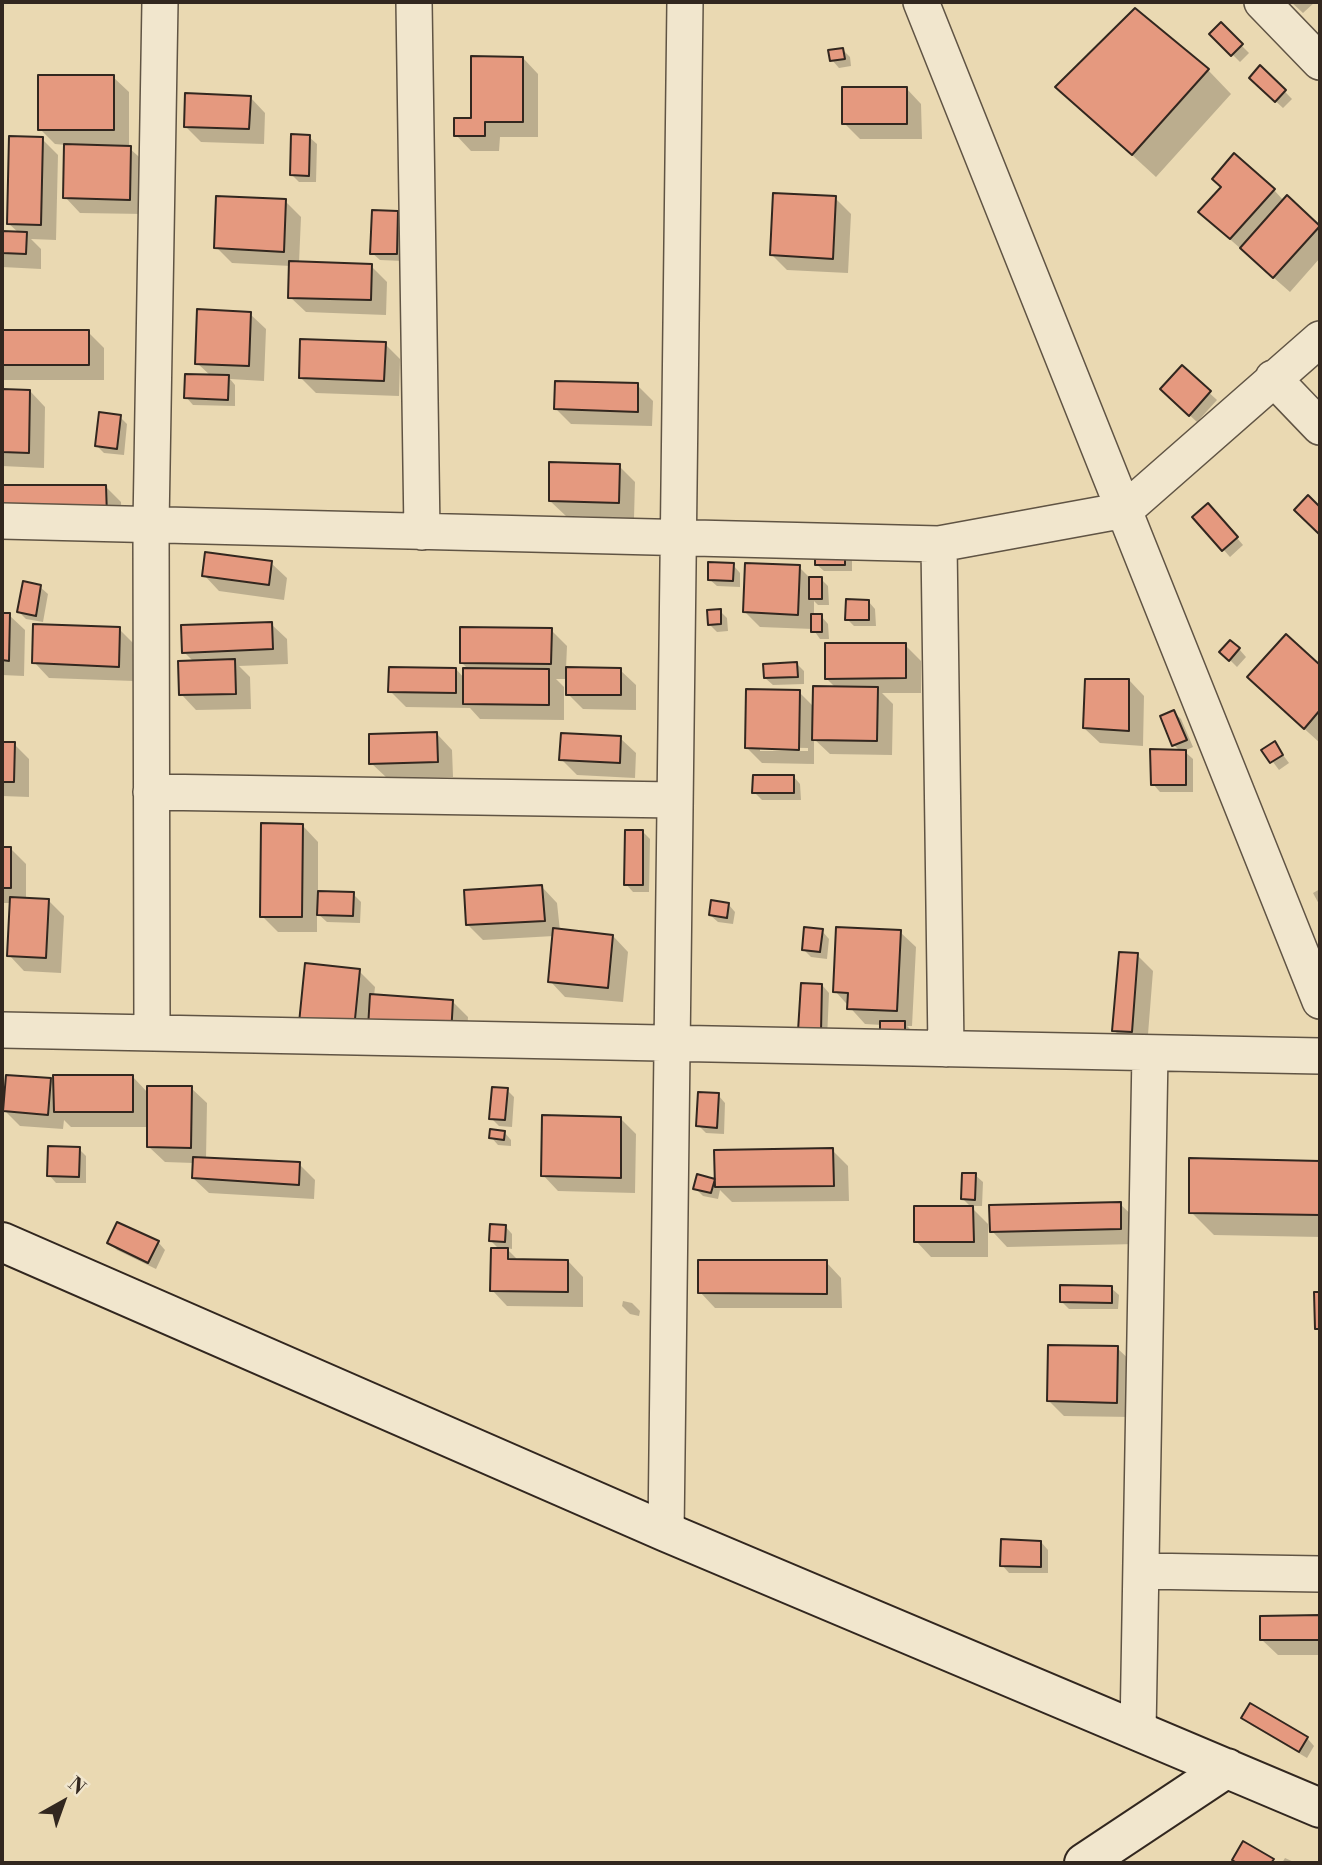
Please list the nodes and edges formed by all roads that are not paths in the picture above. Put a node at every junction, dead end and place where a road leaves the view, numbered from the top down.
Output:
1 (160, 2) edge
2 (414, 2) edge
3 (685, 2) edge
4 (921, 2) edge
5 (1262, 2) edge
6 (1320, 61) edge
7 (1320, 338) edge
8 (1273, 377) junction
9 (1320, 427) edge
10 (1125, 510) junction
11 (2, 521) edge
12 (151, 525) junction
13 (422, 532) junction
14 (678, 537) junction
15 (939, 544) junction
16 (151, 792) junction
17 (675, 800) junction
18 (1320, 1001) edge
19 (2, 1030) edge
20 (152, 1033) junction
21 (672, 1043) junction
22 (946, 1049) junction
23 (1150, 1053) junction
24 (1320, 1056) edge
25 (2, 1242) edge
26 (666, 1532) junction
27 (1141, 1571) junction
28 (1320, 1574) edge
29 (1138, 1731) junction
30 (1227, 1768) junction
31 (1320, 1808) edge
32 (1084, 1863) edge

1 - 12 street
2 - 13 street
3 - 14 street
4 - 10 street
5 - 6 street
7 - 8 street
8 - 9 street
8 - 10 street
10 - 15 street
10 - 18 street
11 - 12 street
12 - 13 street
12 - 16 street
13 - 14 street
14 - 15 street
14 - 17 street
15 - 22 street
16 - 17 street
16 - 20 street
17 - 21 street
19 - 20 street
20 - 21 street
21 - 22 street
21 - 26 street
22 - 23 street
23 - 24 street
23 - 27 street
25 - 26 street
26 - 29 street
27 - 28 street
27 - 29 street
29 - 30 street
30 - 31 street
30 - 32 street

